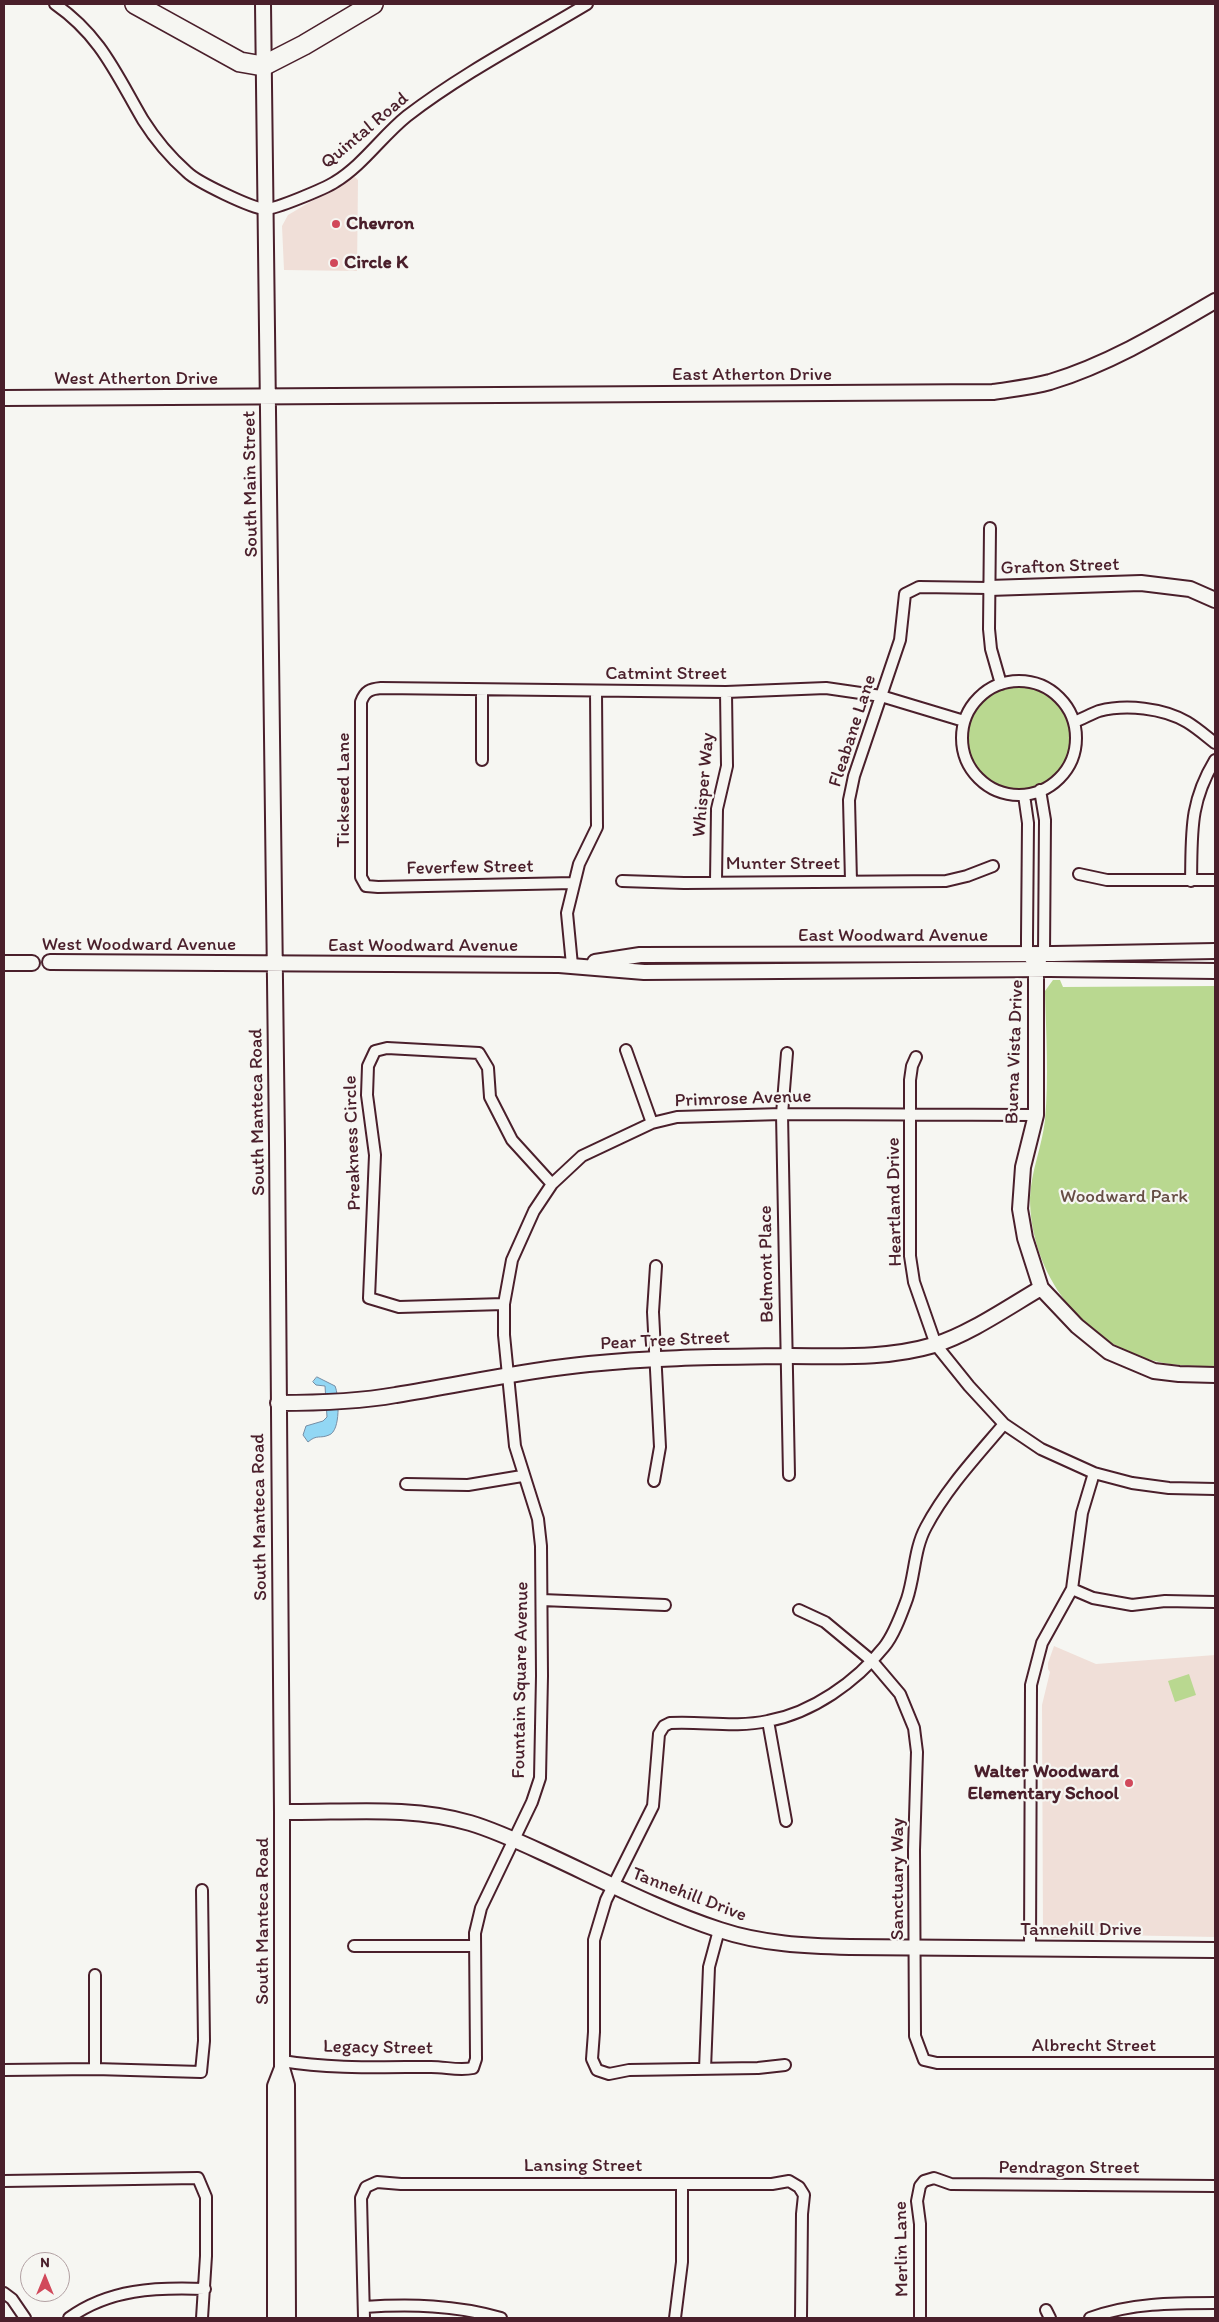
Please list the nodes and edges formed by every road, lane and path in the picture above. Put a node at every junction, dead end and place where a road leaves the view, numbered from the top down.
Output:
1 (55, 4) edge
2 (135, 4) edge
3 (263, 4) edge
4 (373, 4) edge
5 (587, 4) edge
6 (263, 66) junction
7 (266, 210) junction
8 (1215, 301) edge
9 (268, 397) junction
10 (4, 398) edge
11 (990, 528) dead end
12 (990, 588) junction
13 (905, 594) joint
14 (1215, 600) edge
15 (1000, 684) junction
16 (482, 690) junction
17 (596, 691) junction
18 (726, 692) junction
19 (364, 694) joint
20 (881, 696) junction
21 (964, 721) junction
22 (1074, 722) junction
23 (1215, 743) edge
24 (482, 760) dead end
25 (1215, 760) edge
26 (1040, 790) junction
27 (1024, 795) junction
28 (992, 866) dead end
29 (1079, 874) dead end
30 (1215, 880) edge
31 (622, 881) dead end
32 (716, 881) junction
33 (851, 881) junction
34 (1192, 881) junction
35 (574, 884) junction
36 (366, 886) joint
37 (1215, 951) edge
38 (1028, 954) junction
39 (1044, 954) junction
40 (50, 962) joint
41 (4, 963) edge
42 (32, 963) joint
43 (275, 965) junction
44 (572, 965) junction
45 (1036, 970) junction
46 (1215, 971) edge
47 (626, 1050) dead end
48 (787, 1053) dead end
49 (916, 1057) dead end
50 (782, 1114) junction
51 (911, 1115) junction
52 (1036, 1115) junction
53 (652, 1123) junction
54 (552, 1184) junction
55 (656, 1266) dead end
56 (1041, 1288) junction
57 (504, 1304) junction
58 (936, 1344) junction
59 (786, 1356) junction
60 (655, 1358) junction
61 (506, 1374) junction
62 (1215, 1375) edge
63 (278, 1403) junction
64 (1004, 1424) junction
65 (1094, 1473) junction
66 (788, 1475) dead end
67 (522, 1476) junction
68 (654, 1481) dead end
69 (406, 1484) dead end
70 (1215, 1489) edge
71 (1072, 1589) junction
72 (542, 1600) junction
73 (1215, 1602) edge
74 (665, 1605) dead end
75 (799, 1610) dead end
76 (872, 1661) junction
77 (768, 1722) junction
78 (282, 1812) junction
79 (786, 1821) dead end
80 (513, 1840) junction
81 (613, 1886) junction
82 (202, 1890) dead end
83 (719, 1930) junction
84 (354, 1946) dead end
85 (474, 1946) junction
86 (915, 1946) junction
87 (1030, 1949) junction
88 (1215, 1950) edge
89 (95, 1975) dead end
90 (974, 2063) joint
91 (1215, 2063) edge
92 (282, 2065) junction
93 (785, 2065) dead end
94 (473, 2068) joint
95 (95, 2069) junction
96 (705, 2069) junction
97 (4, 2070) edge
98 (4, 2181) edge
99 (924, 2181) joint
100 (682, 2184) junction
101 (1215, 2186) edge
102 (205, 2289) junction
103 (4, 2293) edge
104 (1215, 2303) edge
105 (364, 2307) junction
106 (453, 2313) edge
107 (1118, 2314) edge
108 (25, 2318) edge
109 (68, 2318) edge
110 (202, 2318) edge
111 (275, 2318) edge
112 (288, 2318) edge
113 (364, 2318) edge
114 (501, 2318) edge
115 (675, 2318) edge
116 (801, 2318) edge
117 (920, 2318) edge
118 (1090, 2318) edge

1 - 7 street
2 - 6 highway
3 - 6 street, South Main Street
4 - 6 highway
5 - 7 street, Quintal Road
6 - 7 street, South Main Street
7 - 9 street, South Main Street
8 - 9 street, East Atherton Drive
9 - 10 street, West Atherton Drive
9 - 43 street, South Main Street
11 - 12 street
12 - 13 street, Grafton Street
12 - 14 street, Grafton Street
12 - 15 street
13 - 20 street, Fleabane Lane
15 - 21 street
15 - 22 street
16 - 17 street, Catmint Street
16 - 19 street, Catmint Street
16 - 24 street
17 - 18 street, Catmint Street
17 - 35 street
18 - 20 street, Catmint Street
18 - 32 street, Whisper Way
19 - 36 street, Tickseed Lane
20 - 21 street, Catmint Street
20 - 33 street, Fleabane Lane
21 - 27 street
22 - 23 street
22 - 26 street
25 - 34 street
26 - 27 street
26 - 39 street, Buena Vista Drive
27 - 38 street, Buena Vista Drive
28 - 33 street, Munter Street
29 - 34 street
30 - 34 street
31 - 32 street, Munter Street
32 - 33 street, Munter Street
35 - 36 street, Feverfew Street
35 - 44 street
37 - 39 street, East Woodward Avenue
38 - 39 street, East Woodward Avenue
38 - 44 street, East Woodward Avenue
38 - 45 street, Buena Vista Drive
39 - 45 street, Buena Vista Drive
40 - 42 street, West Woodward Avenue
40 - 43 street, West Woodward Avenue
41 - 42 street, West Woodward Avenue
43 - 44 street, East Woodward Avenue
43 - 63 street, South Manteca Road
44 - 45 street, East Woodward Avenue
45 - 46 street, East Woodward Avenue
45 - 52 street, Buena Vista Drive
47 - 53 street
48 - 50 street, Belmont Place
49 - 51 street, Heartland Drive
50 - 51 street, Primrose Avenue
50 - 53 street, Primrose Avenue
50 - 59 street, Belmont Place
51 - 52 street, Primrose Avenue
51 - 58 street, Heartland Drive
52 - 56 street, Buena Vista Drive
53 - 54 street, Primrose Avenue
54 - 57 street, Primrose Avenue
54 - 57 street, Preakness Circle
55 - 60 street
56 - 58 street, Pear Tree Street
56 - 62 street, Buena Vista Drive
57 - 61 street, Primrose Avenue
58 - 59 street, Pear Tree Street
58 - 64 street, Heartland Drive
59 - 60 street, Pear Tree Street
59 - 66 street, Belmont Place
60 - 61 street, Pear Tree Street
60 - 68 street
61 - 63 street, Pear Tree Street
61 - 67 street, Fountain Square Avenue
63 - 78 street, South Manteca Road
64 - 65 street, Heartland Drive
64 - 76 street
65 - 70 street, Heartland Drive
65 - 71 street
67 - 69 street
67 - 72 street, Fountain Square Avenue
71 - 73 street
71 - 87 street
72 - 74 street
72 - 80 street, Fountain Square Avenue
75 - 76 street, Sanctuary Way
76 - 77 street
76 - 86 street, Sanctuary Way
77 - 79 street
77 - 81 street
78 - 80 street, Tannehill Drive
78 - 92 street, South Manteca Road
80 - 81 street, Tannehill Drive
80 - 85 street, Fountain Square Avenue
81 - 83 street, Tannehill Drive
81 - 96 street
82 - 95 street
83 - 86 street, Tannehill Drive
83 - 96 street
84 - 85 street
85 - 94 street, Fountain Square Avenue
86 - 87 street, Tannehill Drive
86 - 90 street, Sanctuary Way
87 - 88 street, Tannehill Drive
89 - 95 street
90 - 91 street, Albrecht Street
92 - 94 street, Legacy Street
92 - 111 street, South Manteca Road
92 - 112 street, South Manteca Road
93 - 96 street
95 - 97 street
98 - 102 street
99 - 101 street, Pendragon Street
99 - 117 street, Merlin Lane
100 - 105 street, Lansing Street
100 - 115 street
100 - 116 street, Lansing Street
102 - 109 street
102 - 110 street
103 - 108 street
104 - 107 street
105 - 106 street
105 - 113 street
106 - 114 street
107 - 118 street

